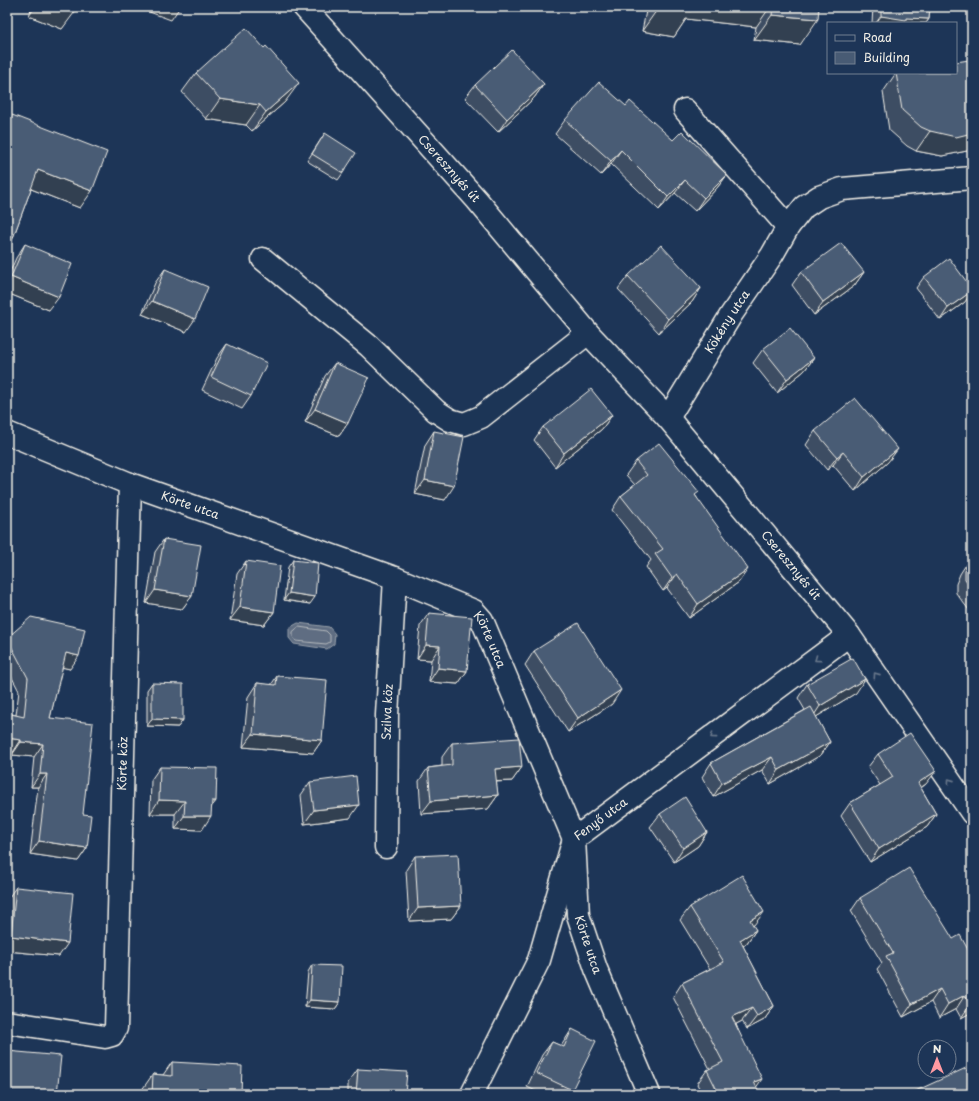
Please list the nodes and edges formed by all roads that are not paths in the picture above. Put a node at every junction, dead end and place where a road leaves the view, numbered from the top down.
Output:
1 (304, 7) edge
2 (685, 110) dead end
3 (972, 178) edge
4 (788, 227) junction
5 (263, 259) dead end
6 (588, 334) junction
7 (668, 418) junction
8 (8, 436) edge
9 (130, 484) junction
10 (395, 578) junction
11 (848, 635) junction
12 (972, 812) edge
13 (574, 839) junction
14 (386, 847) dead end
15 (7, 1022) edge
16 (472, 1094) edge
17 (649, 1094) edge

1 - 6 street, Cseresznyés út
2 - 4 street
3 - 4 street, Kökény utca
4 - 7 street, Kökény utca
5 - 6 street
6 - 7 street, Cseresznyés út
7 - 11 street, Cseresznyés út
8 - 9 street, Körte utca
9 - 10 street, Körte utca
9 - 15 street, Körte köz
10 - 13 street, Körte utca
10 - 14 street, Szilva köz
12 -> 11 street, Cseresznyés út
11 -> 13 street, Fenyő utca
13 - 16 street, Fenyő utca
13 - 17 street, Körte utca

